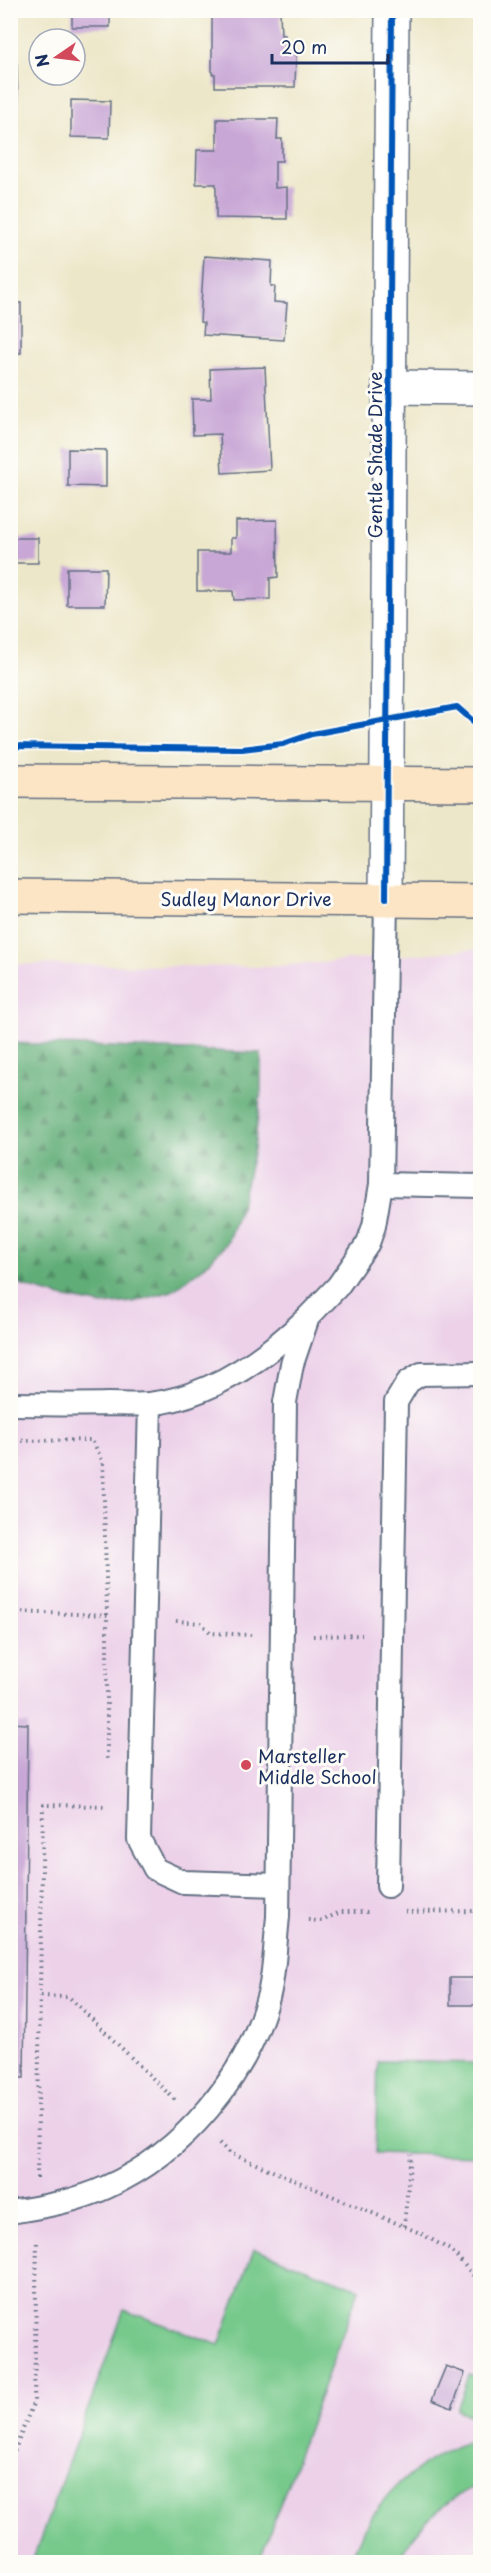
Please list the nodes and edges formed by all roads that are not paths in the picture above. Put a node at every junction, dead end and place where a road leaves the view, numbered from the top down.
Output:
1 (392, 10) edge
2 (389, 387) junction
3 (480, 388) edge
4 (10, 781) edge
5 (387, 784) junction
6 (480, 784) edge
7 (10, 896) edge
8 (386, 899) junction
9 (480, 900) edge
10 (381, 1184) junction
11 (480, 1186) edge
12 (308, 1317) junction
13 (480, 1373) edge
14 (10, 1388) edge
15 (10, 1404) edge
16 (150, 1404) junction
17 (67, 1405) junction
18 (278, 1886) junction
19 (387, 1886) dead end
20 (10, 2212) edge

1 - 2 street, Gentle Shade Drive
2 - 3 street
2 - 5 street, Gentle Shade Drive
4 - 5 main road
5 - 6 main road
5 - 8 street, Gentle Shade Drive
7 - 8 main road, Sudley Manor Drive
8 - 9 main road, Sudley Manor Drive
8 - 10 lane
10 - 11 lane
10 - 12 lane
12 - 16 lane
12 - 18 lane
13 - 19 lane
14 - 17 lane
15 - 17 lane
16 - 17 lane
16 - 18 lane
18 - 20 lane

